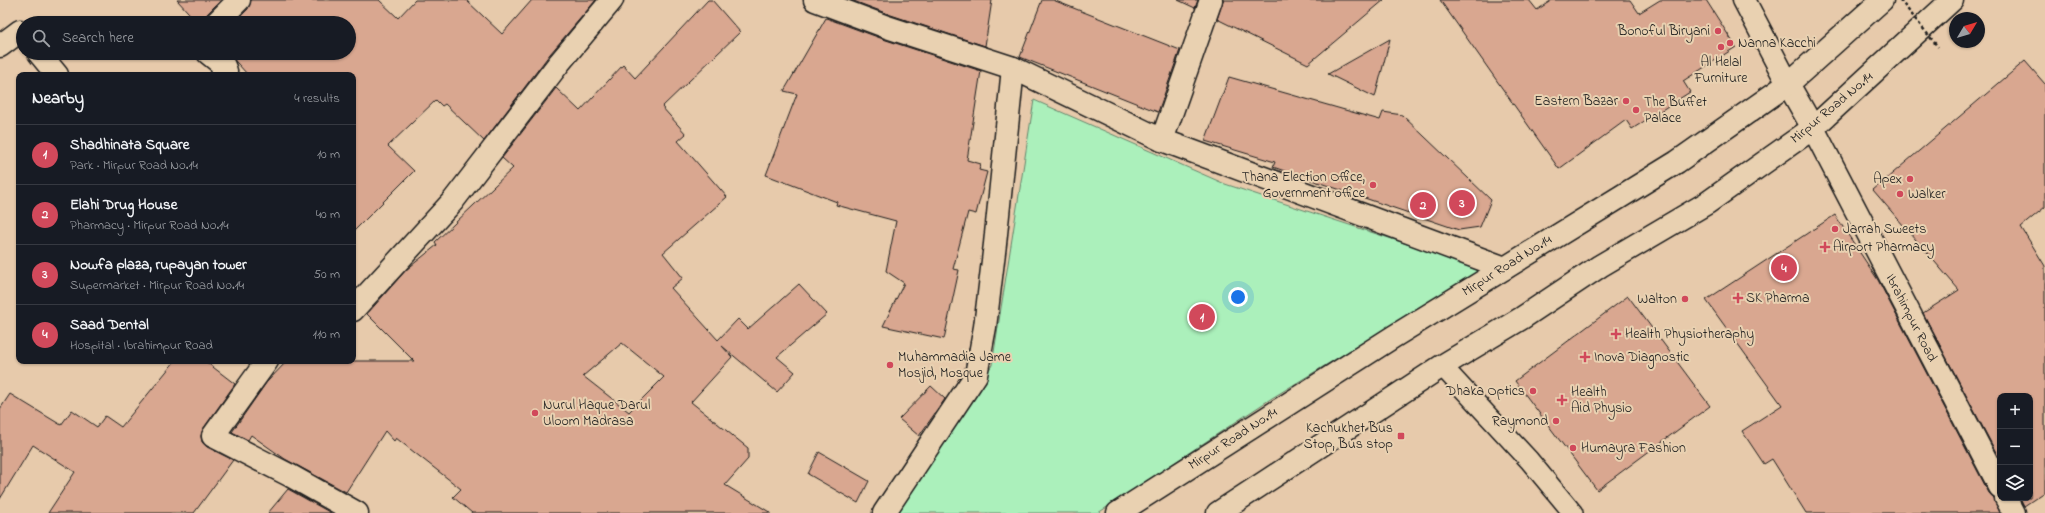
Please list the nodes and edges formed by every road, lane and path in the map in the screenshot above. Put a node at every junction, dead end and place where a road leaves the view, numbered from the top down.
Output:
1 (239, 0) edge
2 (612, 0) edge
3 (815, 0) edge
4 (1211, 0) edge
5 (1744, 0) edge
6 (1882, 0) edge
7 (1900, 0) edge
8 (1952, 0) edge
9 (223, 16) edge
10 (16, 34) edge
11 (0, 46) edge
12 (1938, 47) dead end
13 (45, 60) edge
14 (217, 60) edge
15 (1013, 68) junction
16 (55, 72) edge
17 (224, 72) edge
18 (1788, 84) junction
19 (1813, 128) junction
20 (1162, 140) junction
21 (1505, 268) junction
22 (356, 307) edge
23 (265, 364) edge
24 (1442, 366) junction
25 (1997, 481) edge
26 (2008, 501) edge
27 (357, 513) edge
28 (884, 513) edge
29 (1118, 513) edge
30 (1218, 513) edge
31 (1573, 513) edge
32 (2014, 513) edge

1 - 9 street
2 - 22 street
3 - 15 street
4 - 20 street
5 - 18 street, Ibrahimpur Road
6 - 18 street, Mirpur Road No.14
7 - 12 path, bridge
8 - 19 street, Mirpur Road No.14
10 - 11 street
13 - 16 street
14 - 17 street
15 - 20 street
15 - 28 street
18 - 19 street, Ibrahimpur Road
18 - 21 street, Mirpur Road No.14
19 - 24 street, Mirpur Road No.14
19 - 25 street, Ibrahimpur Road
20 - 21 street
21 - 29 street, Mirpur Road No.14
23 - 27 street
24 - 30 street, Mirpur Road No.14
24 - 31 lane
26 - 32 street

